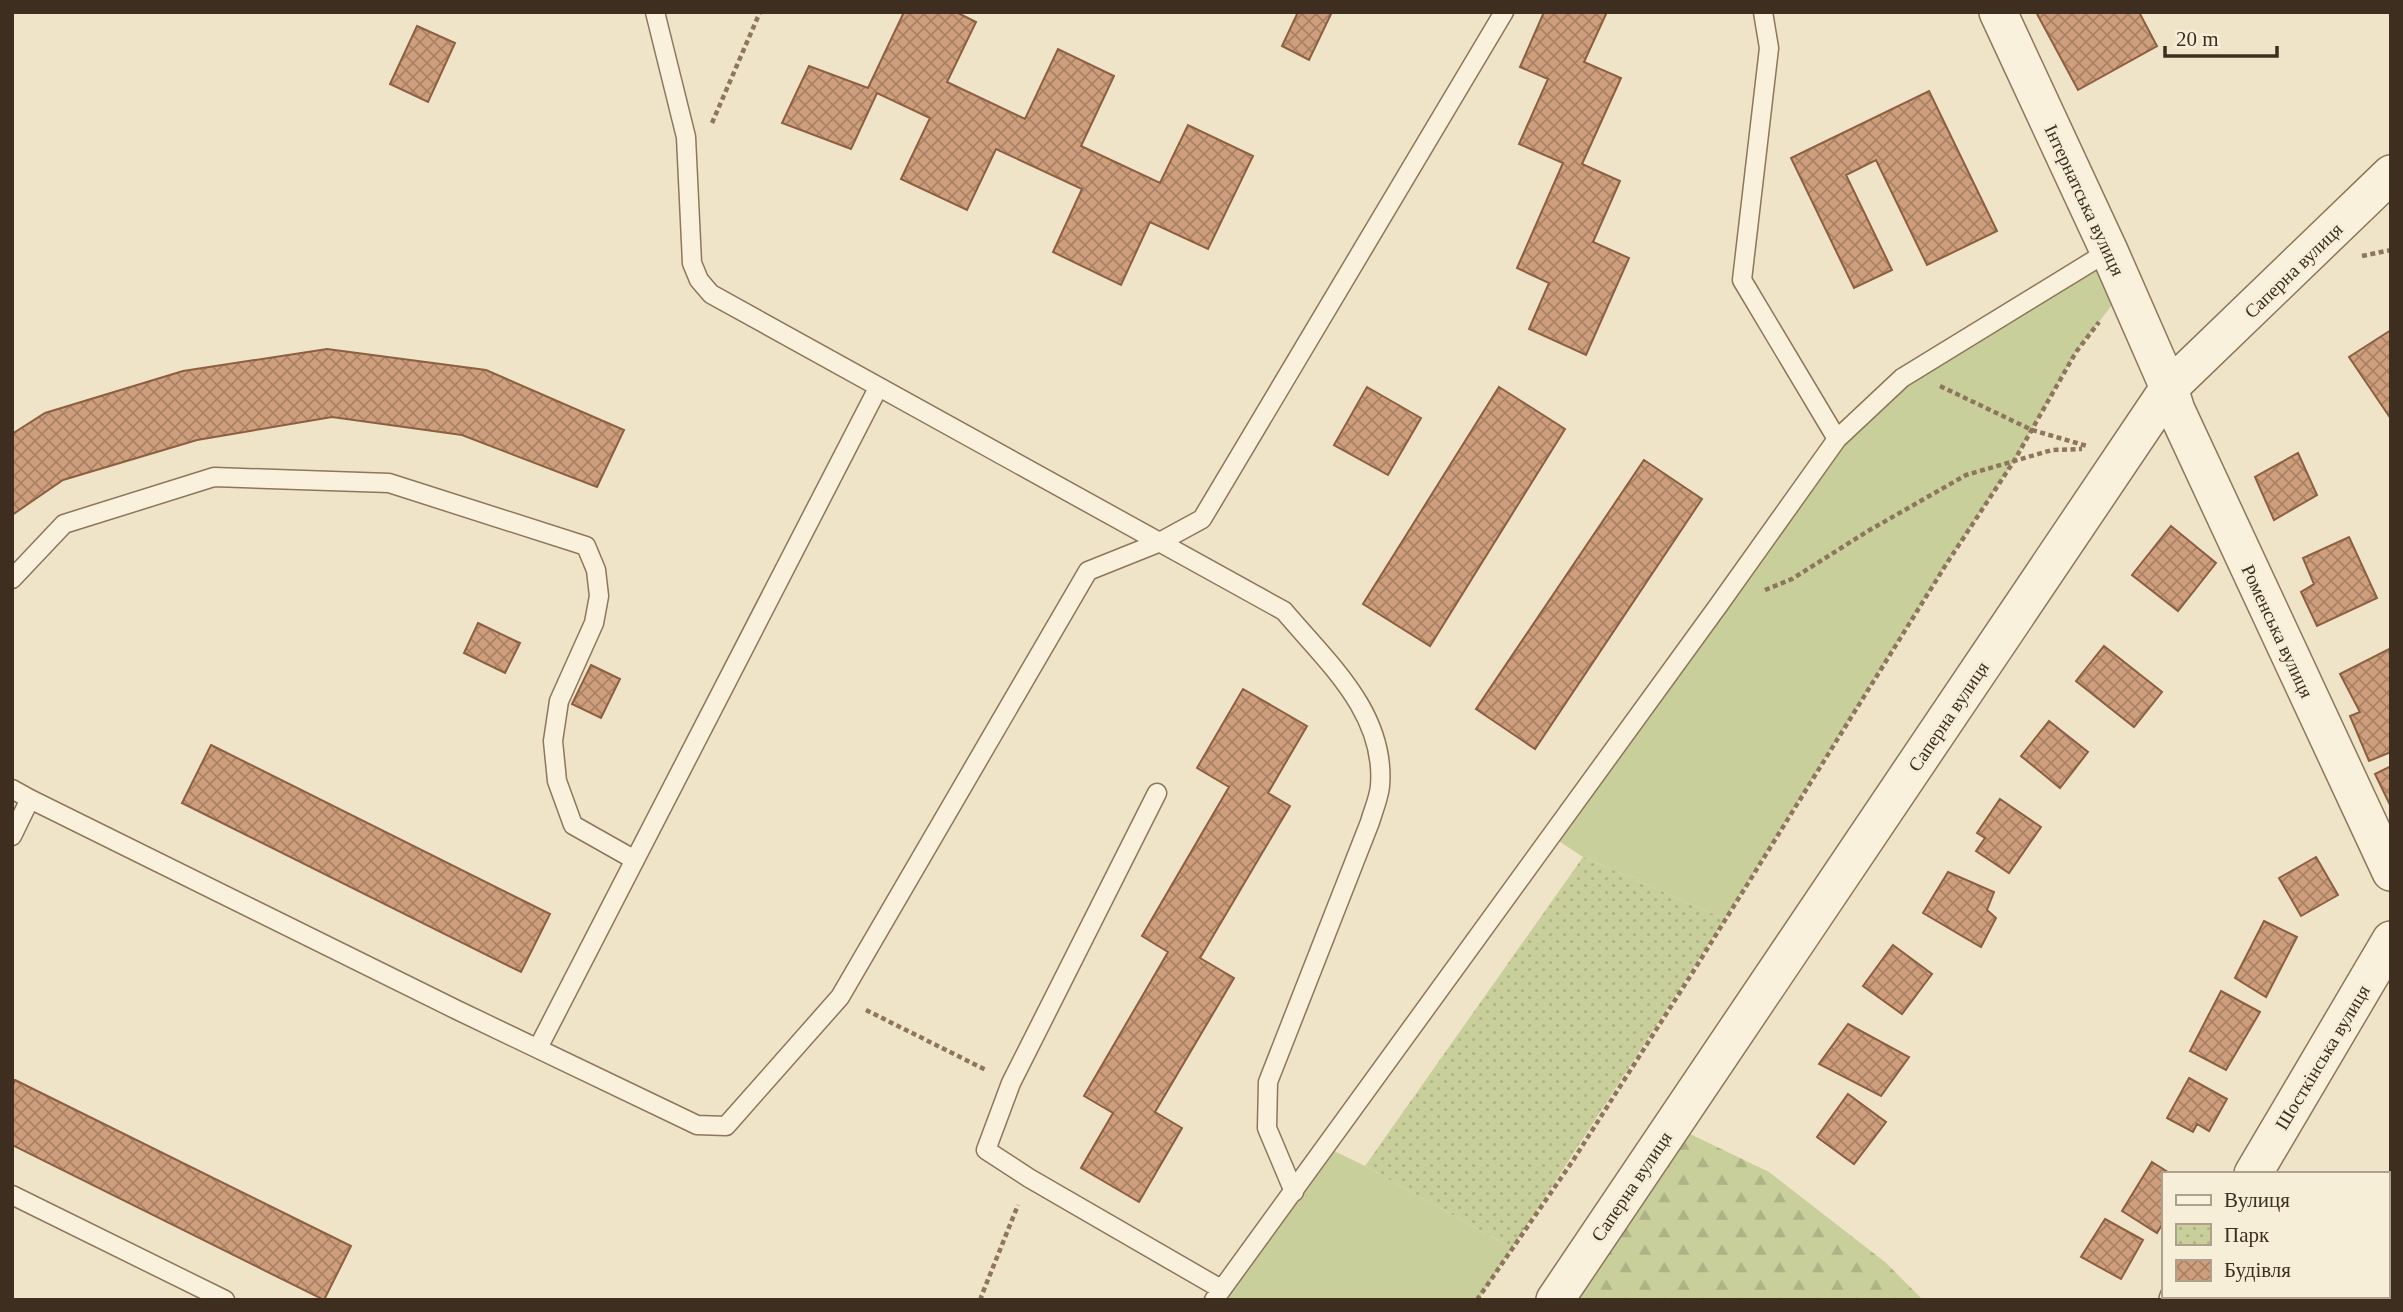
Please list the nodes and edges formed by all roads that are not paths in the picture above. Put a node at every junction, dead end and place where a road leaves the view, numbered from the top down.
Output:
1 (655, 12) edge
2 (1504, 12) edge
3 (1763, 12) edge
4 (1998, 12) edge
5 (2391, 174) edge
6 (2374, 208) edge
7 (2109, 251) junction
8 (878, 388) junction
9 (2169, 388) junction
10 (1837, 439) junction
11 (1158, 543) junction
12 (12, 579) edge
13 (12, 789) edge
14 (1157, 793) dead end
15 (30, 799) junction
16 (12, 836) edge
17 (635, 860) junction
18 (2391, 872) edge
19 (2391, 940) edge
20 (538, 1048) junction
21 (2254, 1172) edge
22 (1294, 1192) junction
23 (12, 1195) edge
24 (1217, 1294) edge
25 (225, 1300) edge
26 (1555, 1300) edge

1 - 8 lane
2 - 11 lane
3 - 10 lane
4 - 7 street, Інтернатська вулиця
5 - 6 street, Саперна вулиця
6 - 9 street, Саперна вулиця
7 - 9 street, Інтернатська вулиця
7 - 10 lane
8 - 11 lane
8 - 17 lane
9 - 18 street, Роменська вулиця
9 - 26 street, Саперна вулиця
10 - 22 lane
11 - 20 lane
11 - 22 lane
12 - 17 lane
13 - 15 lane
14 - 24 lane
15 - 16 lane
15 - 20 lane
17 - 20 lane
19 - 21 street, Шосткінська вулиця
22 - 24 lane
23 - 25 lane

